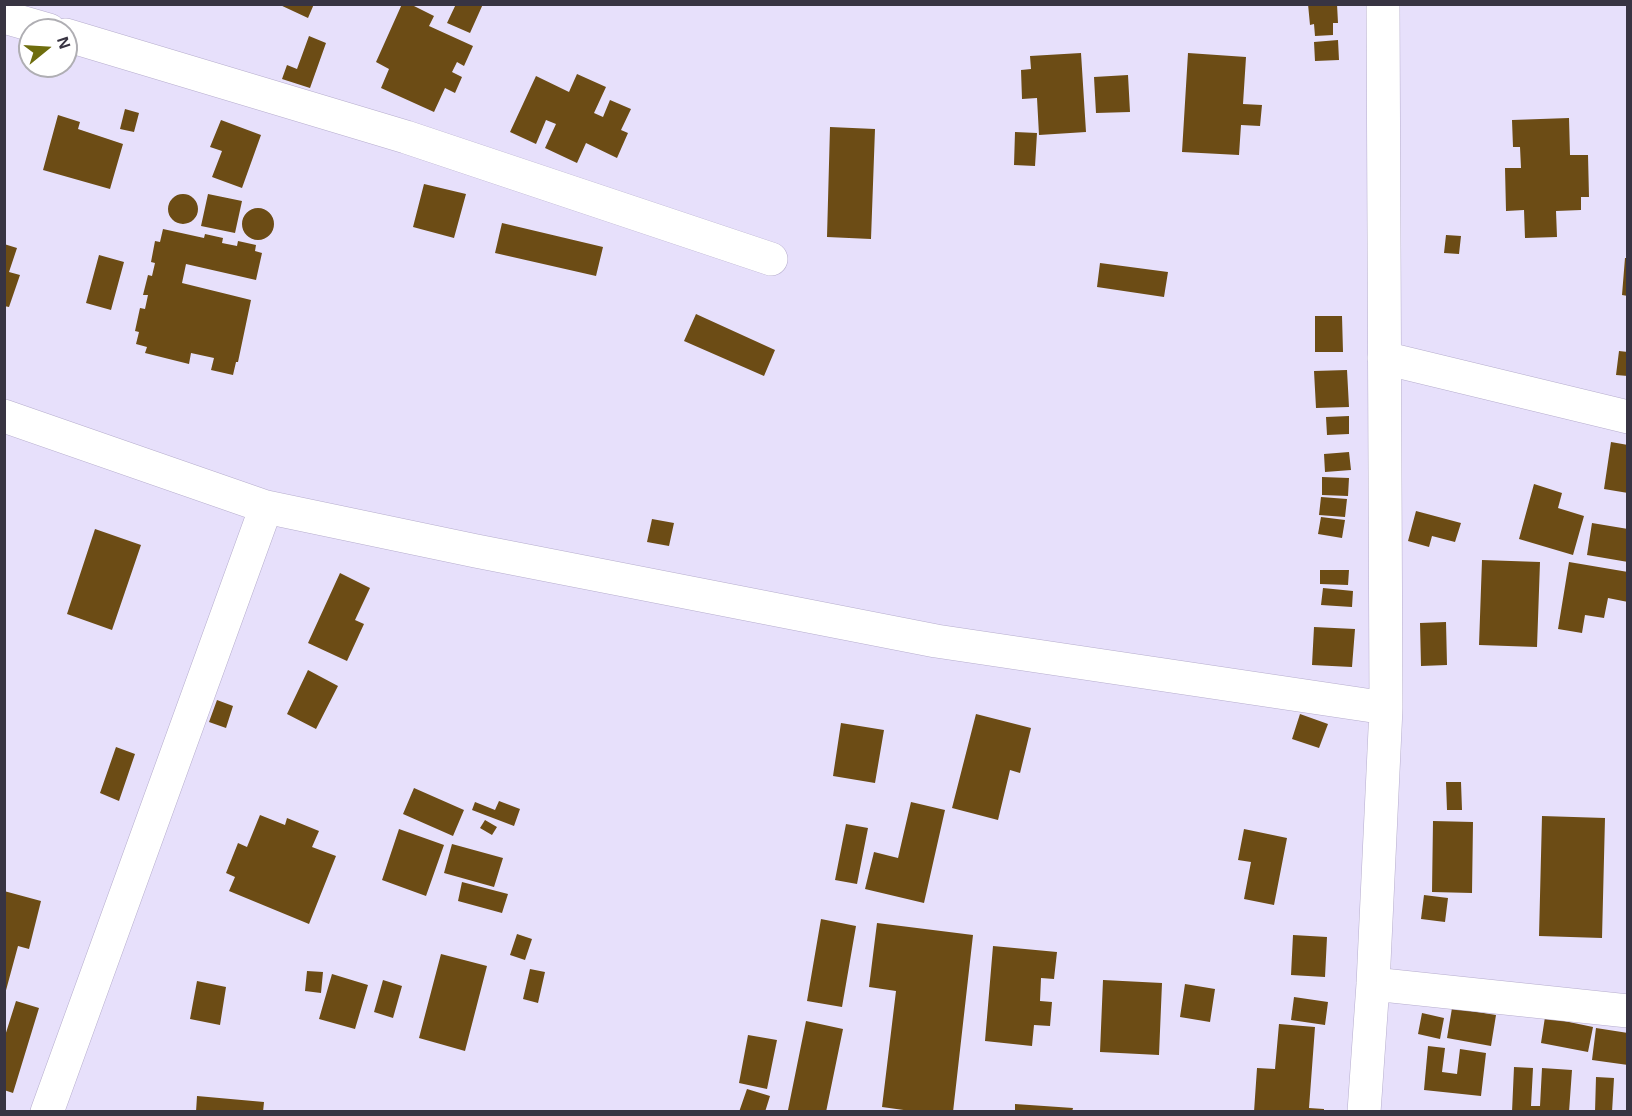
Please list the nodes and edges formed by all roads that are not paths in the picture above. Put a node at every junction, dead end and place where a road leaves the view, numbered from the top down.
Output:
1 (1383, 4) edge
2 (78, 39) edge
3 (771, 259) dead end
4 (1384, 358) junction
5 (4, 416) edge
6 (1628, 417) edge
7 (266, 507) junction
8 (1386, 708) junction
9 (1372, 984) junction
10 (1628, 1011) edge
11 (47, 1112) edge
12 (1364, 1112) edge

1 - 4 street
2 - 3 street
4 - 6 street
4 - 8 street
5 - 7 street
7 - 8 street
7 - 11 street
8 - 9 street
9 - 10 street
9 - 12 street

